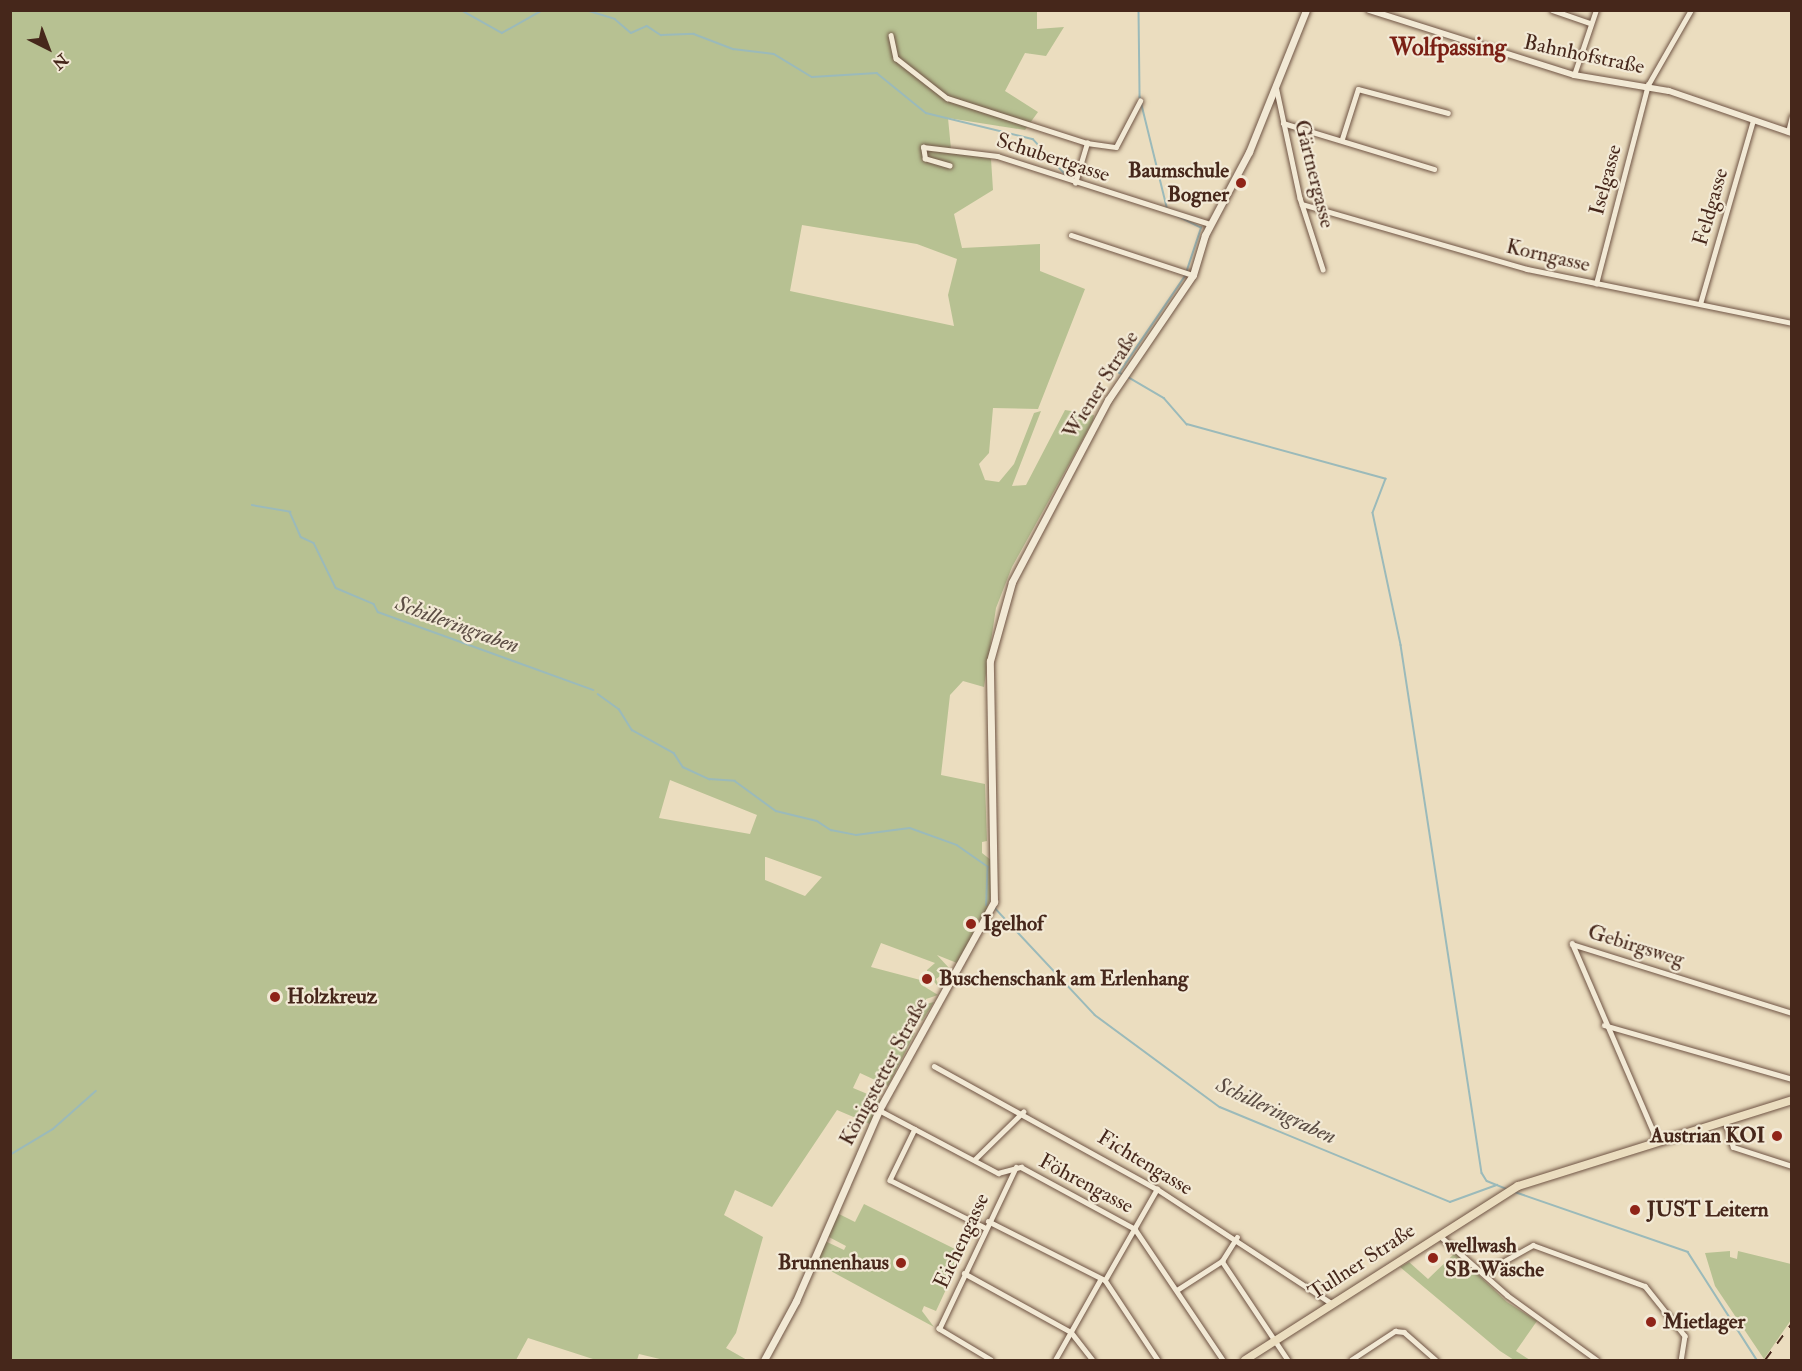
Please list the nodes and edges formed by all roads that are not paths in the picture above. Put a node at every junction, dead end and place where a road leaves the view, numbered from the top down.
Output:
1 (1306, 10) edge
2 (1369, 10) edge
3 (1552, 10) edge
4 (1596, 10) edge
5 (1691, 10) edge
6 (1590, 23) junction
7 (891, 35) dead end
8 (1574, 75) junction
9 (1275, 85) junction
10 (1648, 85) junction
11 (1140, 101) dead end
12 (1448, 113) dead end
13 (1791, 116) edge
14 (1753, 120) junction
15 (1283, 123) junction
16 (1790, 133) edge
17 (1341, 140) junction
18 (1087, 143) junction
19 (950, 166) dead end
20 (1434, 169) dead end
21 (1076, 181) junction
22 (1302, 204) junction
23 (1210, 224) junction
24 (1071, 235) dead end
25 (1323, 269) dead end
26 (1188, 274) junction
27 (1596, 284) junction
28 (1700, 304) junction
29 (1791, 323) edge
30 (990, 793) joint
31 (1791, 1013) edge
32 (1604, 1025) junction
33 (934, 1066) dead end
34 (1791, 1080) edge
35 (1791, 1100) edge
36 (879, 1110) junction
37 (1023, 1112) junction
38 (1725, 1120) junction
39 (915, 1129) junction
40 (1657, 1141) junction
41 (974, 1160) junction
42 (1791, 1166) edge
43 (1016, 1167) junction
44 (1157, 1189) junction
45 (988, 1221) junction
46 (984, 1227) junction
47 (1135, 1229) junction
48 (1437, 1233) junction
49 (1236, 1237) junction
50 (1222, 1261) junction
51 (1483, 1273) junction
52 (964, 1274) junction
53 (1103, 1280) junction
54 (1177, 1290) junction
55 (1331, 1303) junction
56 (1071, 1332) junction
57 (1275, 1341) junction
58 (764, 1360) edge
59 (992, 1360) edge
60 (1055, 1360) edge
61 (1093, 1360) edge
62 (1158, 1360) edge
63 (1222, 1360) edge
64 (1245, 1360) edge
65 (1288, 1360) edge
66 (1351, 1360) edge
67 (1436, 1360) edge
68 (1598, 1360) edge
69 (1680, 1360) edge

1 - 9 main road, Wiener Straße
2 - 8 street, Bahnhofstraße
3 - 6 street
4 - 6 street
5 - 10 street, Iselgasse
6 - 8 street
7 - 18 street
8 - 10 street, Bahnhofstraße
9 - 15 street, Gärtnergasse
9 - 23 main road, Wiener Straße
10 - 14 street, Bahnhofstraße
10 - 27 street, Iselgasse
11 - 18 street
12 - 17 street
13 - 16 street
14 - 16 street, Bahnhofstraße
14 - 28 street, Feldgasse
15 - 17 street
15 - 22 street, Gärtnergasse
17 - 20 street
18 - 21 street
19 - 21 street, Schubertgasse
21 - 23 street, Schubertgasse
22 - 25 street, Gärtnergasse
22 - 27 street, Korngasse
23 - 26 main road, Wiener Straße
24 - 26 street
26 - 30 main road, Wiener Straße
27 - 28 street, Korngasse
28 - 29 street, Korngasse
30 - 36 main road, Königstetter Straße
31 - 32 street, Gebirgsweg
32 - 34 street
32 - 40 street, Gebirgsweg
33 - 37 street, Fichtengasse
35 - 38 main road
36 - 39 street, Föhrengasse
36 - 58 main road, Königstetter Straße
37 - 41 street
37 - 44 street, Fichtengasse
38 - 40 main road, Tullner Straße
38 - 42 street
39 - 41 street, Föhrengasse
39 - 46 street
40 - 48 main road, Tullner Straße
41 - 43 street, Föhrengasse
43 - 45 street, Eichengasse
43 - 47 street, Föhrengasse
44 - 47 street
44 - 49 street, Fichtengasse
45 - 46 street, Eichengasse
45 - 53 street
46 - 52 street, Eichengasse
47 - 53 street
47 - 54 street, Föhrengasse
48 - 51 street
48 - 55 main road, Tullner Straße
49 - 50 street
49 - 55 street, Fichtengasse
50 - 54 street
50 - 57 street
51 - 68 street
51 - 69 street
52 - 56 street
52 - 59 street, Eichengasse
53 - 56 street
53 - 62 street
54 - 63 street, Föhrengasse
55 - 57 main road, Tullner Straße
56 - 60 street
56 - 61 street
57 - 64 main road, Tullner Straße
57 - 65 street
66 - 67 street

